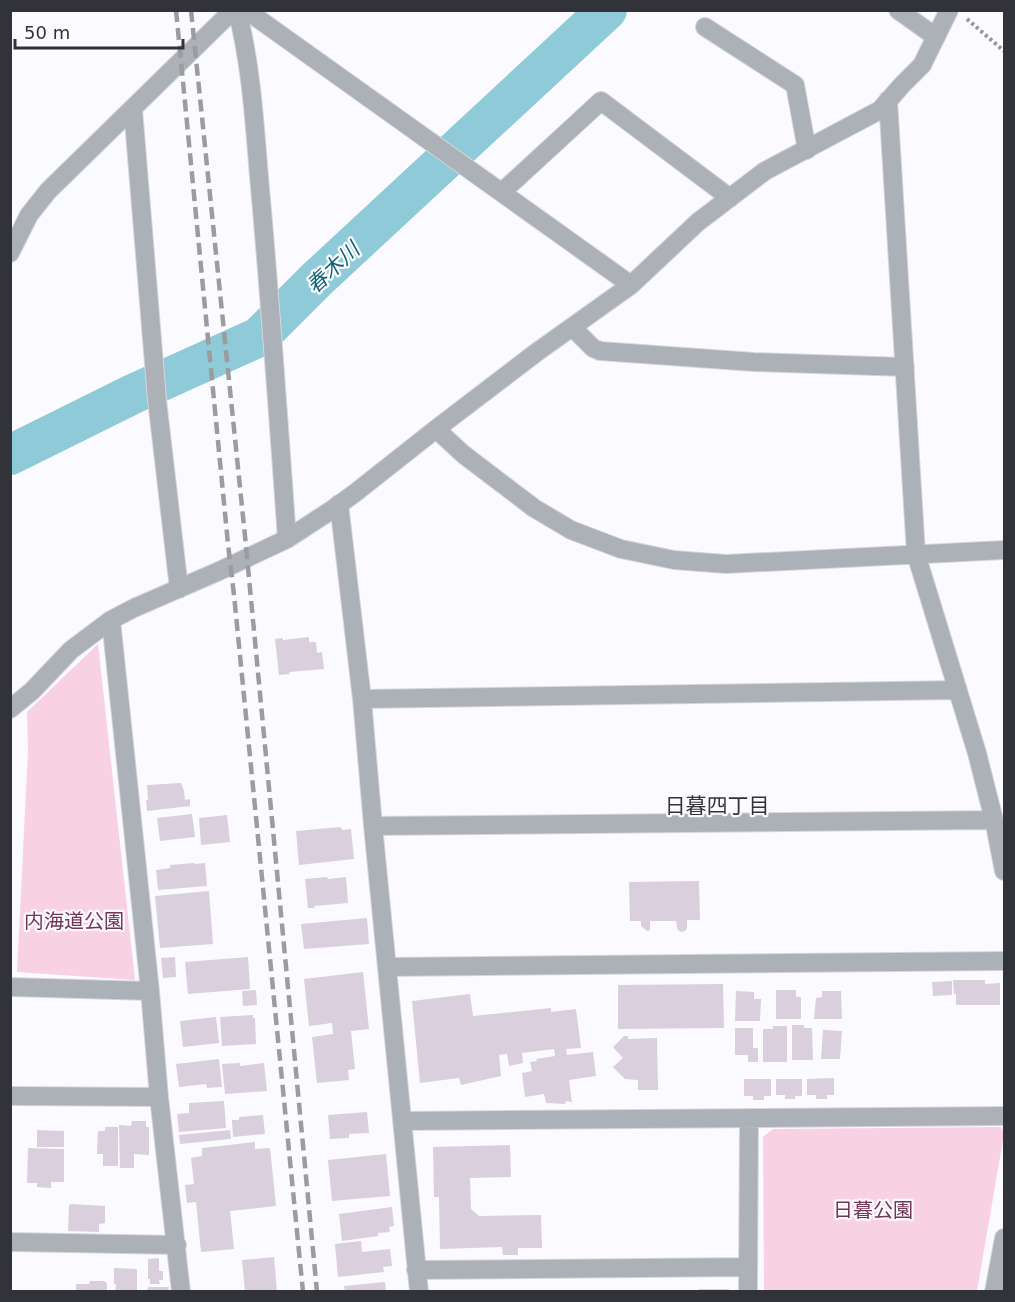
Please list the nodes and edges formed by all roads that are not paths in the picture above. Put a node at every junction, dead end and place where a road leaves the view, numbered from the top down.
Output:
1 (246, 10) edge
2 (898, 10) edge
3 (226, 13) edge
4 (956, 13) edge
5 (705, 27) dead end
6 (936, 37) junction
7 (888, 100) junction
8 (133, 109) junction
9 (807, 150) junction
10 (502, 192) junction
11 (730, 198) junction
12 (10, 254) edge
13 (631, 285) junction
14 (572, 327) junction
15 (905, 368) junction
16 (436, 429) junction
17 (339, 504) junction
18 (286, 539) junction
19 (1005, 550) edge
20 (916, 554) junction
21 (179, 589) junction
22 (111, 621) junction
23 (958, 690) junction
24 (362, 699) junction
25 (11, 709) edge
26 (10, 721) edge
27 (994, 820) junction
28 (373, 826) junction
29 (1005, 871) edge
30 (1005, 961) edge
31 (387, 967) junction
32 (10, 987) edge
33 (150, 991) junction
34 (10, 1096) edge
35 (159, 1097) junction
36 (1005, 1116) edge
37 (749, 1118) junction
38 (402, 1120) junction
39 (1005, 1238) edge
40 (10, 1242) edge
41 (177, 1245) junction
42 (748, 1267) junction
43 (416, 1270) junction
44 (182, 1292) edge
45 (419, 1292) edge
46 (748, 1292) edge
47 (994, 1292) edge

1 - 10 street
2 - 6 street
3 - 8 street
3 - 18 street
4 - 6 street
5 - 9 street
6 - 7 street
7 - 9 street
7 - 15 street
8 - 12 street
8 - 21 street
9 - 11 street
10 - 11 street
10 - 13 street
11 - 13 street
13 - 14 street
14 - 15 street
14 - 16 street
15 - 20 street
16 - 17 street
16 - 20 street
17 - 18 street
17 - 24 street
18 - 21 street
19 - 20 street
20 - 23 street
21 - 22 street
22 - 25 street
22 - 33 street
23 - 24 street
23 - 27 street
24 - 28 street
25 - 26 street
27 - 28 street
27 - 29 street
28 - 31 street
30 - 31 street
31 - 38 street
32 - 33 street
33 - 35 street
34 - 35 street
35 - 41 street
36 - 37 street
37 - 38 street
37 - 42 street
38 - 43 street
39 - 47 street
40 - 41 street
41 - 44 street
42 - 43 street
42 - 46 street
43 - 45 street

